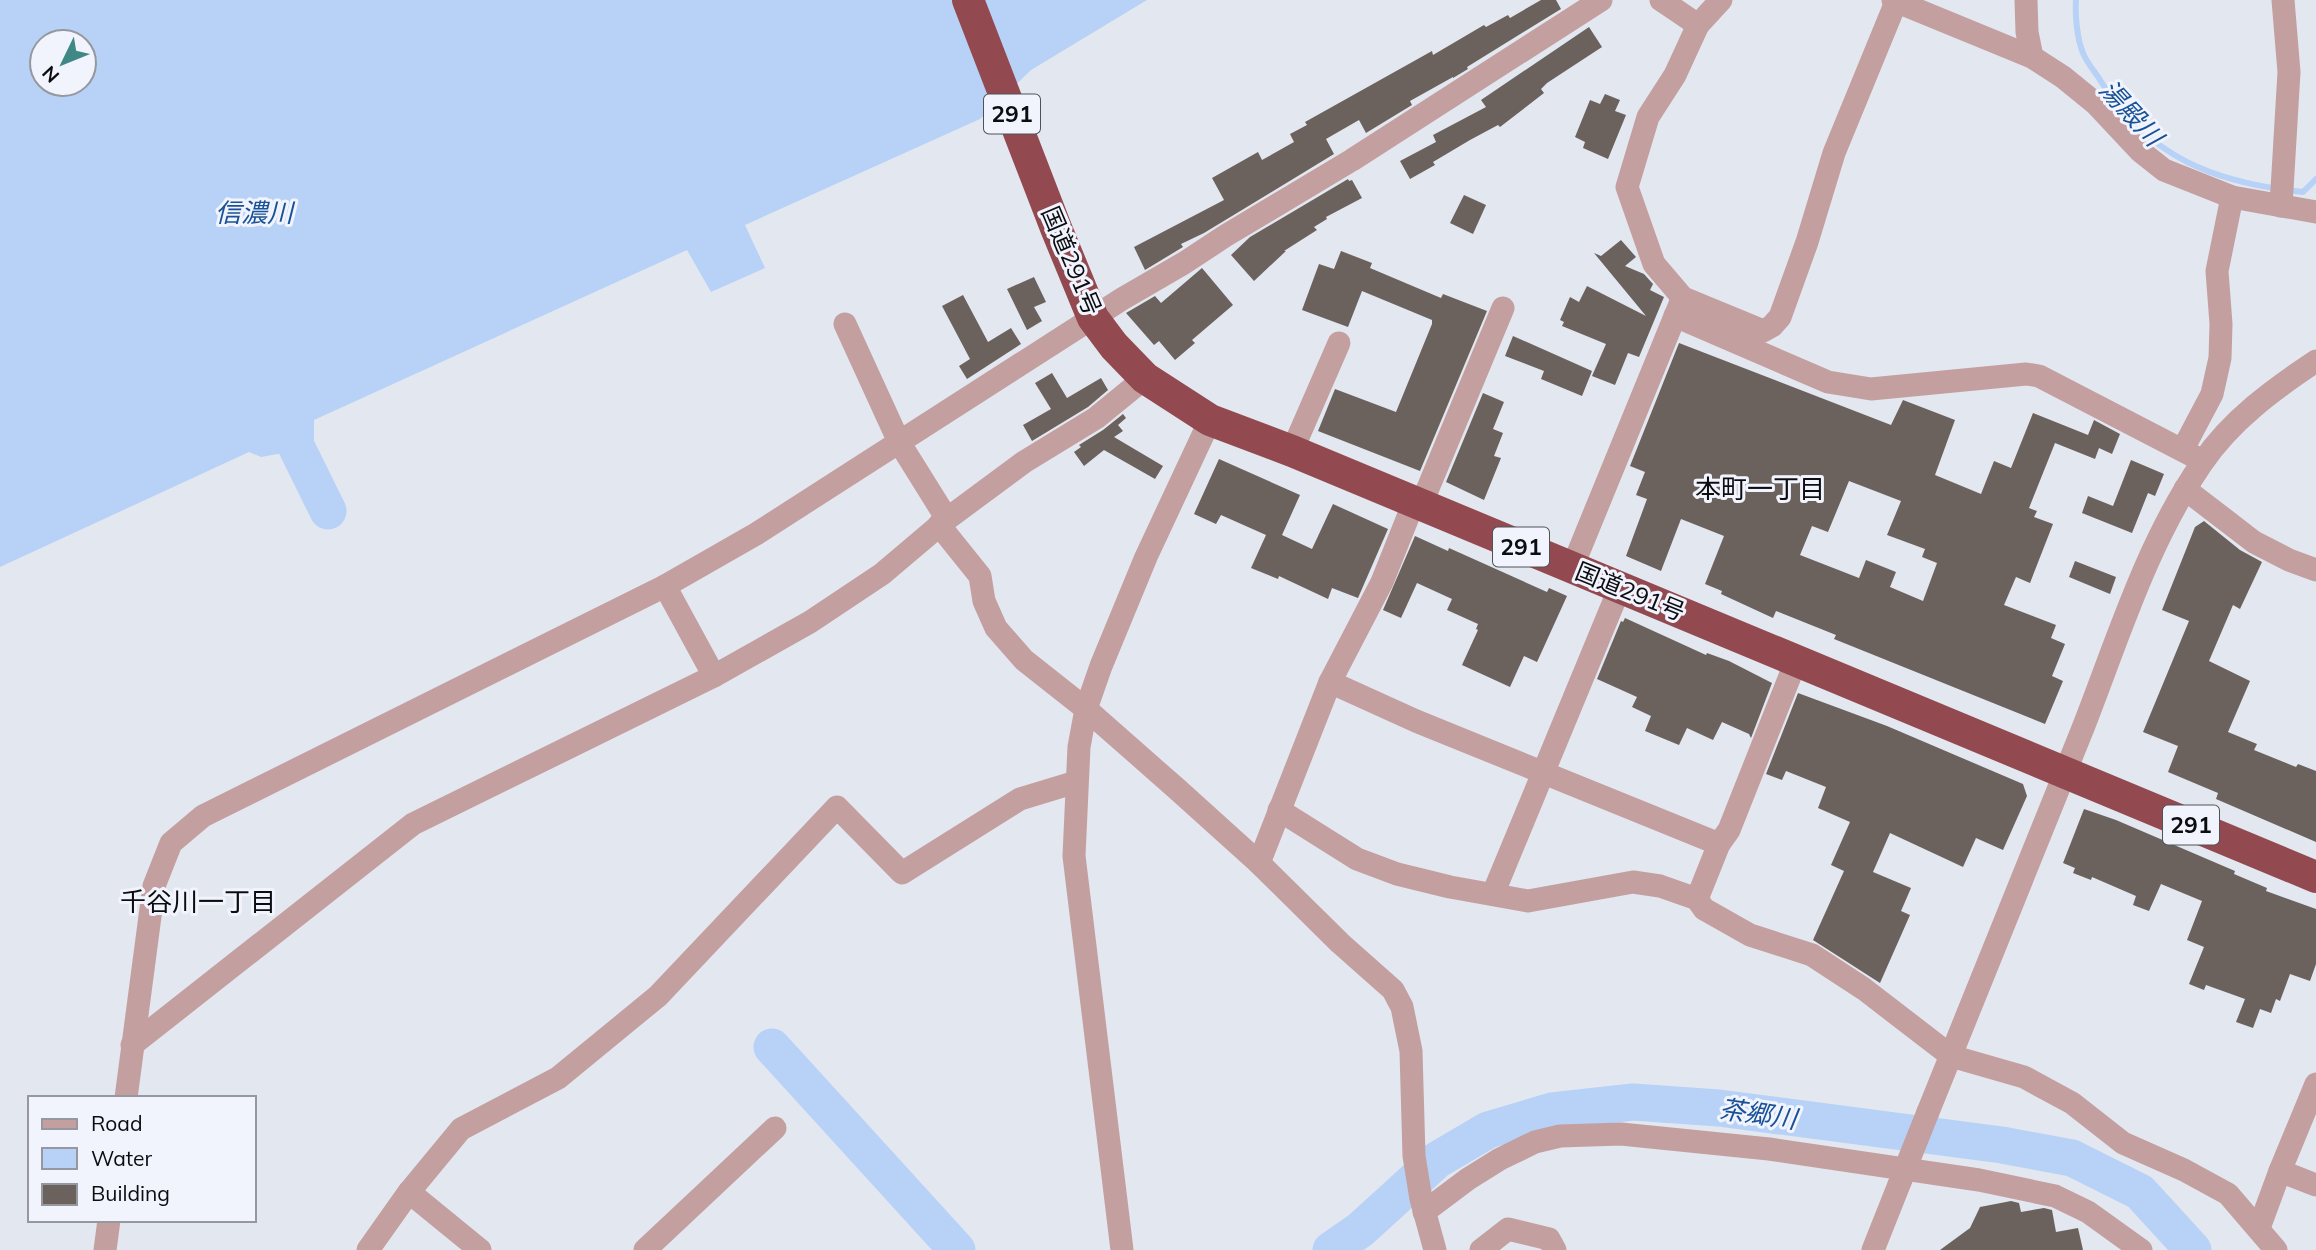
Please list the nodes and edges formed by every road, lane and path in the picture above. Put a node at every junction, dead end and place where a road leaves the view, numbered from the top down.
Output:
1 (968, 0) edge
2 (1601, 0) edge
3 (1661, 0) edge
4 (1721, 0) edge
5 (2026, 0) edge
6 (2283, 0) edge
7 (1894, 1) edge
8 (1698, 25) junction
9 (2032, 57) junction
10 (2232, 197) junction
11 (2282, 197) junction
12 (2316, 212) edge
13 (1679, 307) junction
14 (1503, 308) dead end
15 (1094, 318) junction
16 (845, 324) dead end
17 (1339, 343) dead end
18 (2316, 361) edge
19 (1145, 378) junction
20 (1210, 420) junction
21 (899, 442) junction
22 (2183, 449) junction
23 (1292, 451) junction
24 (2203, 461) junction
25 (2185, 489) junction
26 (1417, 504) junction
27 (943, 522) junction
28 (1572, 568) junction
29 (2316, 570) edge
30 (665, 586) junction
31 (1620, 587) junction
32 (1796, 661) junction
33 (714, 676) junction
34 (1330, 682) junction
35 (1086, 709) junction
36 (1545, 772) junction
37 (2066, 773) junction
38 (1076, 782) junction
39 (1279, 810) junction
40 (1719, 844) junction
41 (1259, 863) junction
42 (2316, 877) edge
43 (1493, 894) junction
44 (1697, 900) junction
45 (132, 1045) junction
46 (1951, 1056) junction
47 (2316, 1084) edge
48 (126, 1096) edge
49 (775, 1128) dead end
50 (2280, 1171) junction
51 (2316, 1185) edge
52 (409, 1192) junction
53 (1422, 1206) junction
54 (109, 1222) edge
55 (2259, 1228) junction
56 (105, 1250) edge
57 (368, 1250) edge
58 (480, 1250) edge
59 (645, 1250) edge
60 (1122, 1250) edge
61 (1435, 1250) edge
62 (1481, 1250) edge
63 (1555, 1250) edge
64 (1873, 1250) edge
65 (2141, 1250) edge
66 (2276, 1250) edge

1 - 15 highway, 国道291号 / 291
2 - 15 street
3 - 8 street
4 - 8 street
5 - 9 street
6 - 11 street
7 - 9 street
7 - 13 street
8 - 13 street
9 - 10 street
10 - 11 street
10 - 22 street
11 - 12 street
13 - 22 street
13 - 28 street
14 - 26 street
15 - 19 highway, 国道291号 / 291
15 - 21 street
16 - 21 street
17 - 23 street
18 - 24 street
19 - 20 highway, 国道291号 / 291
19 - 27 street
20 - 23 highway, 国道291号 / 291
20 - 35 street
21 - 27 street
21 - 30 street
22 - 24 street
23 - 26 highway, 国道291号 / 291
24 - 25 street
25 - 29 street
25 - 37 street
26 - 28 highway, 国道291号 / 291
26 - 34 street
27 - 33 street
27 - 35 street
28 - 31 highway, 国道291号 / 291
30 - 33 street
30 - 45 street
31 - 32 highway, 国道291号 / 291
31 - 36 street
32 - 37 highway, 国道291号 / 291
32 - 40 street
33 - 45 street
34 - 36 street
34 - 39 street
35 - 38 street
35 - 41 street
36 - 40 street
36 - 43 street
37 - 42 highway, 国道291号 / 291
37 - 46 street
38 - 52 street
38 - 60 street
39 - 41 street
39 - 43 street
40 - 44 street
41 - 53 street
43 - 44 street
44 - 46 street
45 - 48 street
46 - 55 street
46 - 64 street, bridge
47 - 50 street
49 - 59 street
50 - 51 street
50 - 55 street
52 - 57 street
52 - 58 street
53 - 61 street
53 - 65 street
54 - 56 street
55 - 66 street
62 - 63 street

